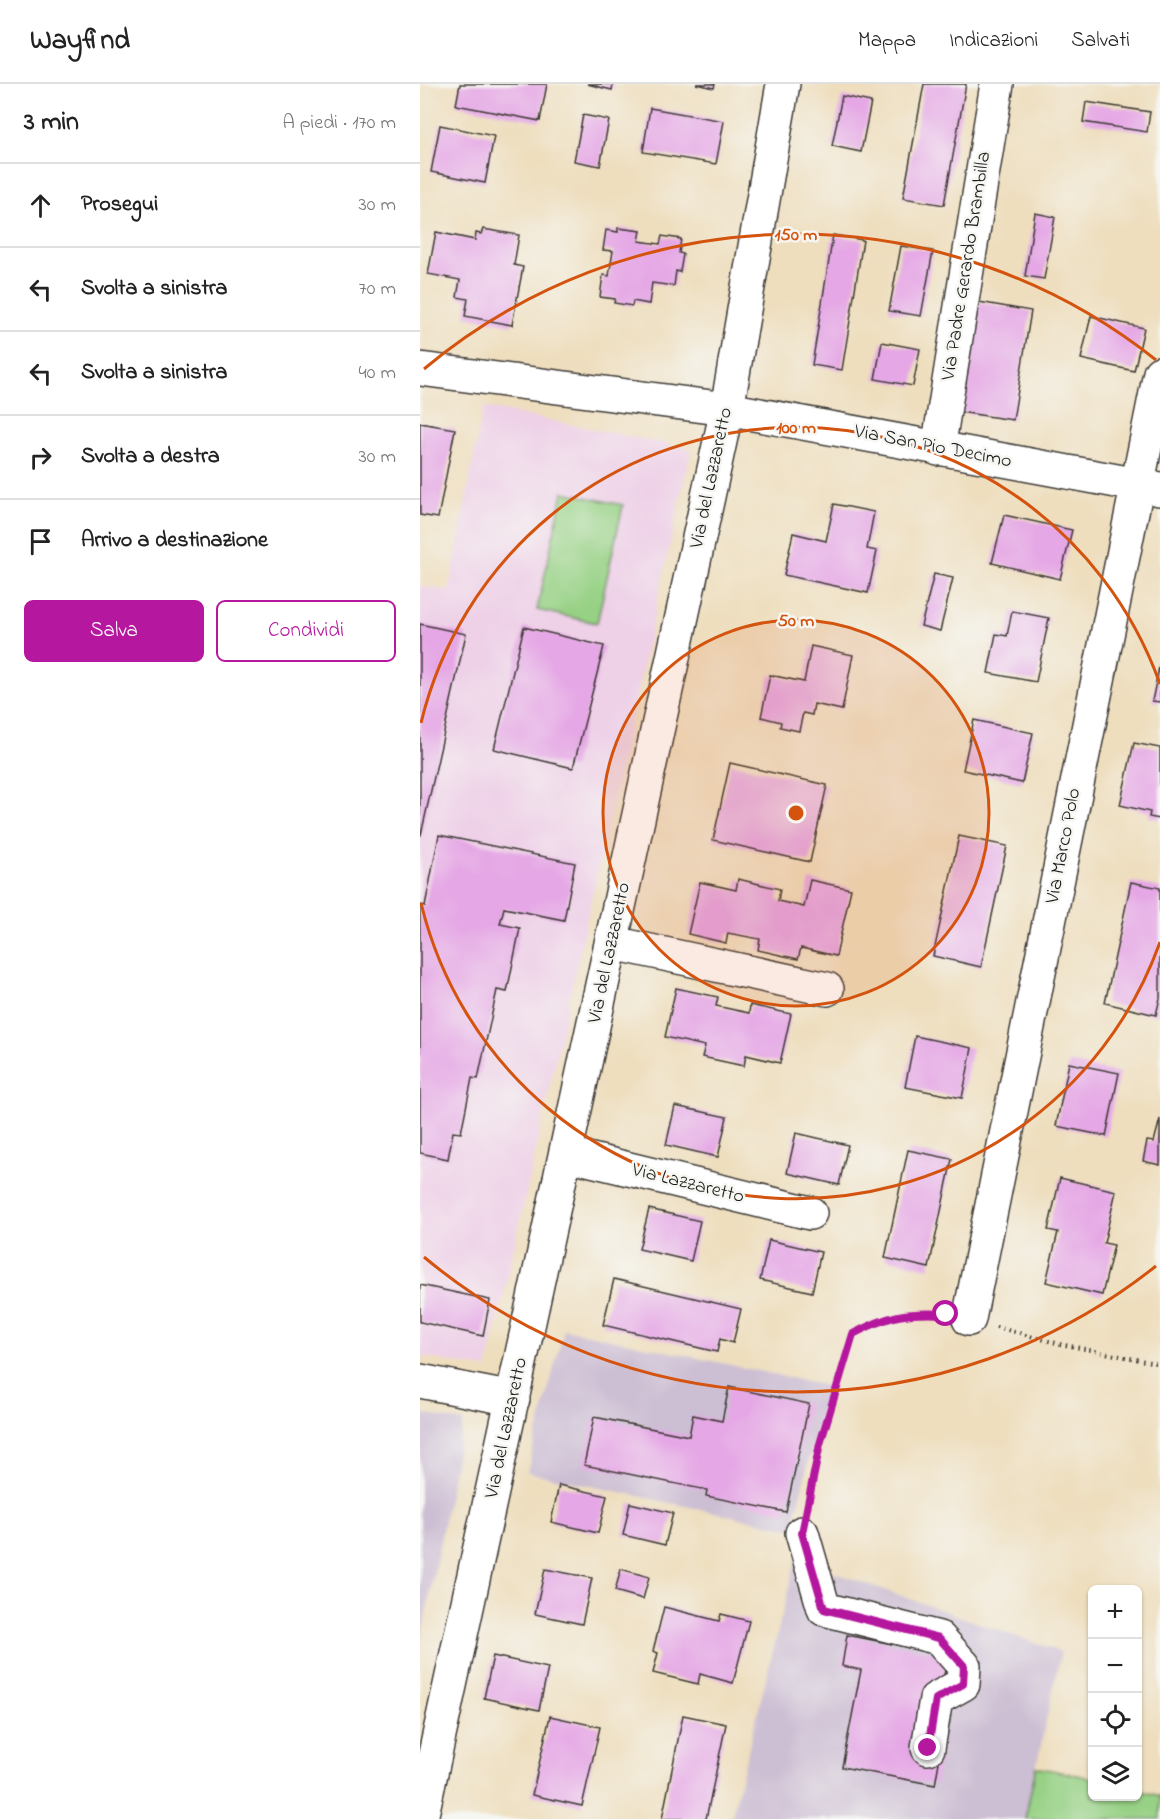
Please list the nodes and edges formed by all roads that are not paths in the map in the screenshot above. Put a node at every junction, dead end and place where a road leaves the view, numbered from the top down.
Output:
1 (783, 84) edge
2 (996, 84) edge
3 (420, 369) edge
4 (1160, 373) edge
5 (727, 409) junction
6 (938, 448) junction
7 (1148, 487) edge
8 (613, 943) junction
9 (827, 989) dead end
10 (567, 1154) junction
11 (810, 1214) dead end
12 (969, 1319) road end
13 (420, 1381) edge
14 (513, 1399) junction
15 (802, 1533) road end
16 (928, 1748) dead end
17 (421, 1819) edge

1 - 5 street, Via del Lazzaretto
2 - 6 street, Via Padre Gerardo Brambilla
3 - 5 street, Via San Pio Decimo
4 - 7 street, Via Marco Polo
5 - 6 street, Via San Pio Decimo
5 - 8 street, Via del Lazzaretto
6 - 7 street, Via San Pio Decimo
7 - 12 street, Via Marco Polo
8 - 9 street
8 - 10 street, Via del Lazzaretto
10 - 11 street, Via Lazzaretto
10 - 14 street, Via del Lazzaretto
13 - 14 street
14 - 17 street, Via del Lazzaretto
15 - 16 street

